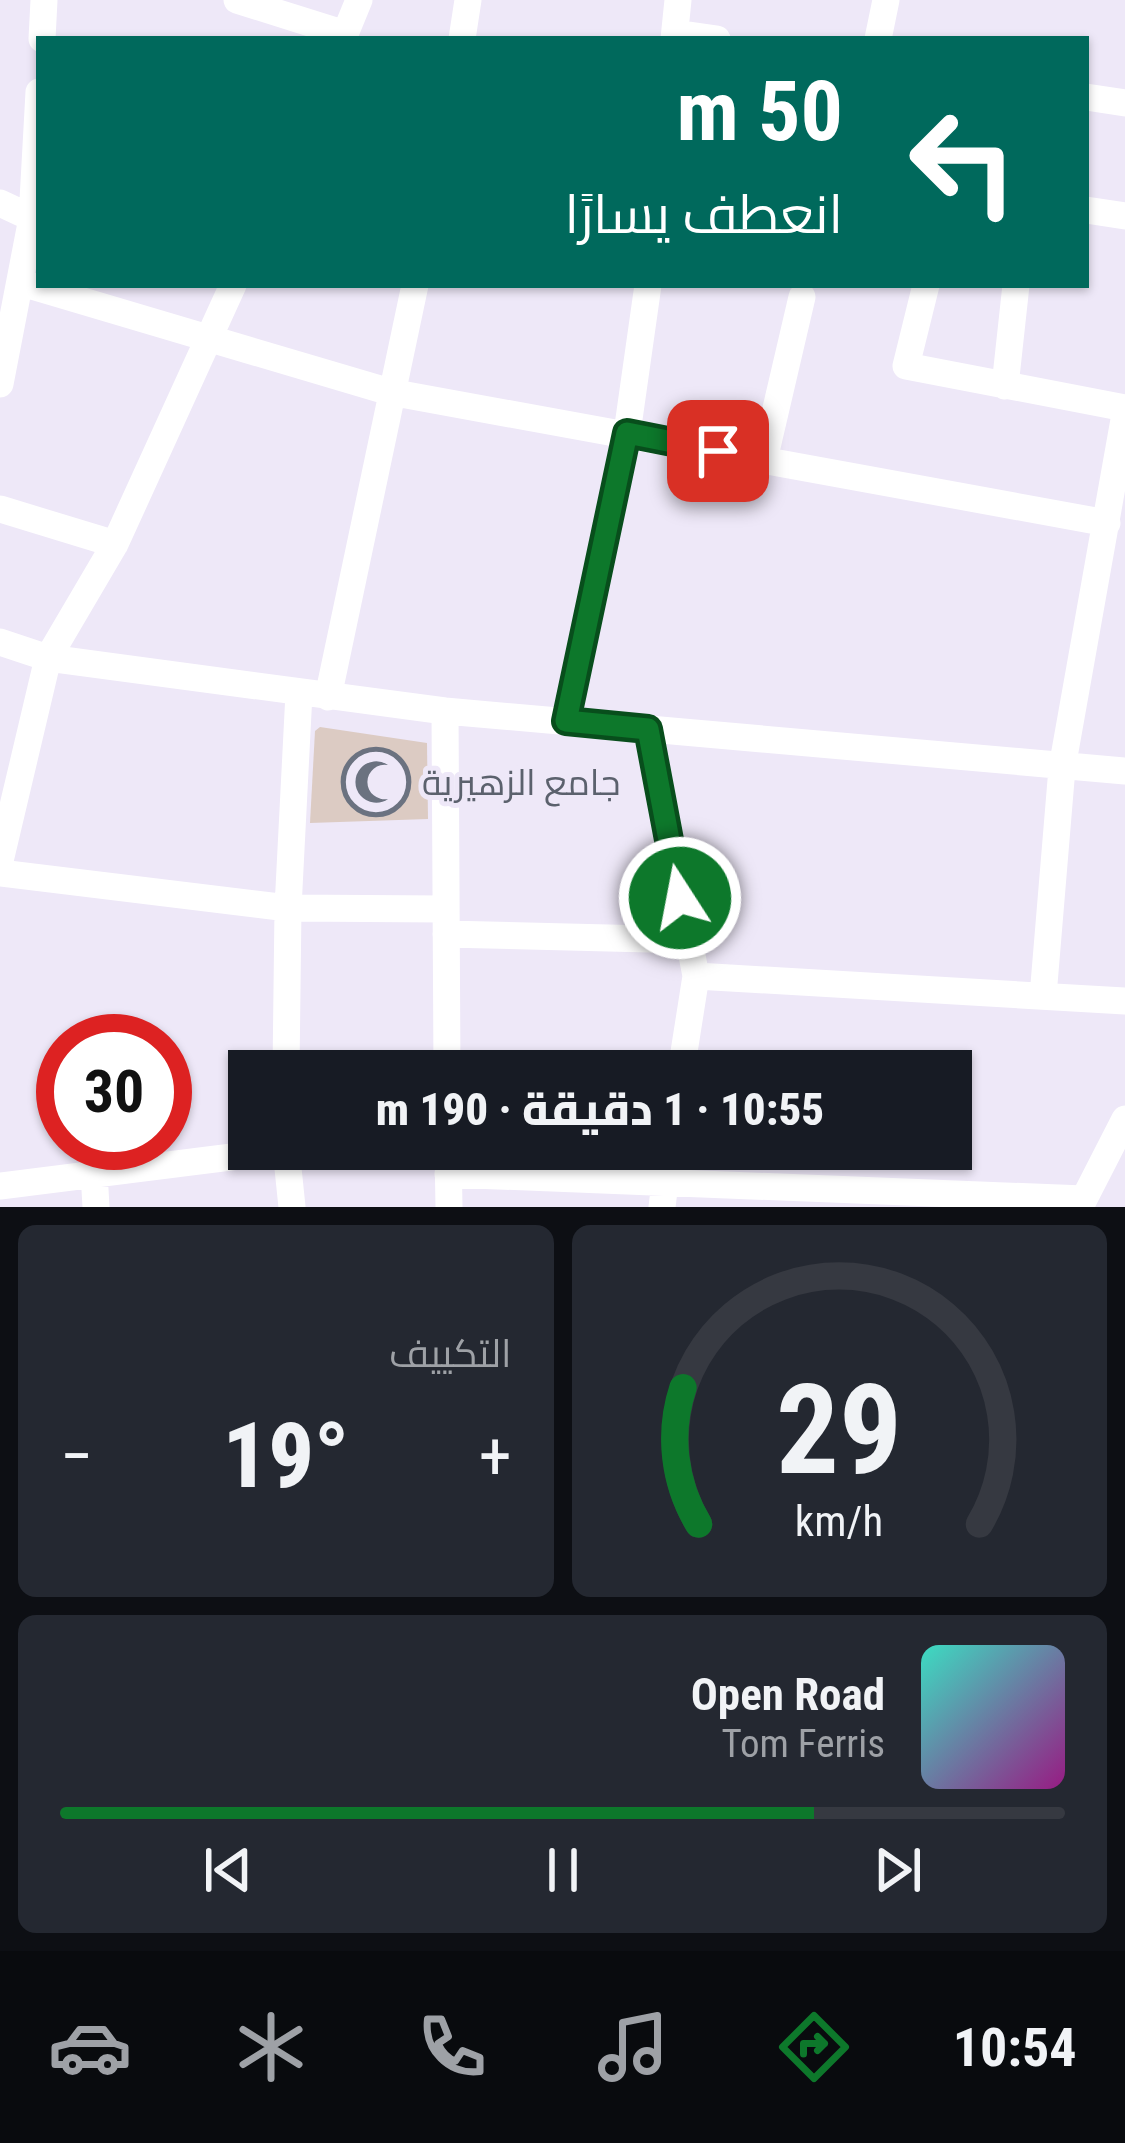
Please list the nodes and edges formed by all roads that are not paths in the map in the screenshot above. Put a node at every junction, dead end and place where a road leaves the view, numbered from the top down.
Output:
1 (44, 0) edge
2 (237, 0) edge
3 (359, 0) edge
4 (468, 0) edge
5 (679, 0) edge
6 (886, 0) edge
7 (42, 36) edge
8 (344, 36) edge
9 (462, 36) edge
10 (674, 36) edge
11 (879, 36) edge
12 (1089, 97) edge
13 (1125, 103) edge
14 (36, 146) edge
15 (0, 203) edge
16 (1089, 210) edge
17 (1125, 216) edge
18 (32, 218) junction
19 (22, 283) junction
20 (36, 287) edge
21 (39, 288) edge
22 (232, 288) edge
23 (414, 288) edge
24 (648, 288) edge
25 (925, 288) edge
26 (1016, 288) edge
27 (802, 297) dead end
28 (6, 333) edge
29 (207, 338) junction
30 (0, 384) edge
31 (1005, 386) junction
32 (390, 392) junction
33 (1125, 411) edge
34 (627, 433) junction
35 (764, 460) junction
36 (0, 509) edge
37 (1107, 523) junction
38 (115, 544) junction
39 (0, 642) edge
40 (48, 658) junction
41 (299, 693) junction
42 (328, 697) junction
43 (445, 711) junction
44 (566, 721) junction
45 (648, 729) junction
46 (1062, 768) junction
47 (1125, 771) edge
48 (0, 861) edge
49 (0, 873) edge
50 (288, 908) junction
51 (445, 921) junction
52 (688, 940) junction
53 (696, 976) junction
54 (1042, 996) junction
55 (1125, 1001) edge
56 (286, 1050) edge
57 (447, 1050) edge
58 (684, 1050) edge
59 (1125, 1119) edge
60 (228, 1157) edge
61 (288, 1170) edge
62 (448, 1170) edge
63 (500, 1170) edge
64 (94, 1172) junction
65 (0, 1186) edge
66 (663, 1195) edge
67 (1082, 1203) edge
68 (96, 1207) edge
69 (292, 1207) edge
70 (449, 1207) edge

1 - 7 street
2 - 8 street
3 - 8 street
4 - 9 street
5 - 10 street
6 - 11 street
12 - 13 street
14 - 18 street
15 - 18 street
16 - 17 street
18 - 19 street
19 - 20 street
19 - 28 street
21 - 29 street
22 - 29 street
23 - 32 street
24 - 34 street
25 - 31 street
26 - 31 street
27 - 35 street
28 - 30 street
29 - 32 street
29 - 38 street
31 - 33 street
32 - 34 street
32 - 42 street
33 - 37 street
34 - 35 street
34 - 44 street
35 - 37 street
36 - 38 street
37 - 46 street
38 - 40 street
39 - 40 street
40 - 41 street
40 - 48 street
41 - 42 street
41 - 50 street
42 - 43 street
43 - 44 street
43 - 51 street
44 - 45 street
45 - 46 street
45 - 52 street
46 - 47 street
46 - 54 street
49 - 50 street
50 - 51 street
50 - 56 street
51 - 52 street
51 - 57 street
52 - 53 street
53 - 54 street
53 - 58 street
54 - 55 street
59 - 67 street
60 - 64 street
61 - 69 street
62 - 70 street
63 - 66 street
64 - 65 street
64 - 68 street
66 - 67 street

